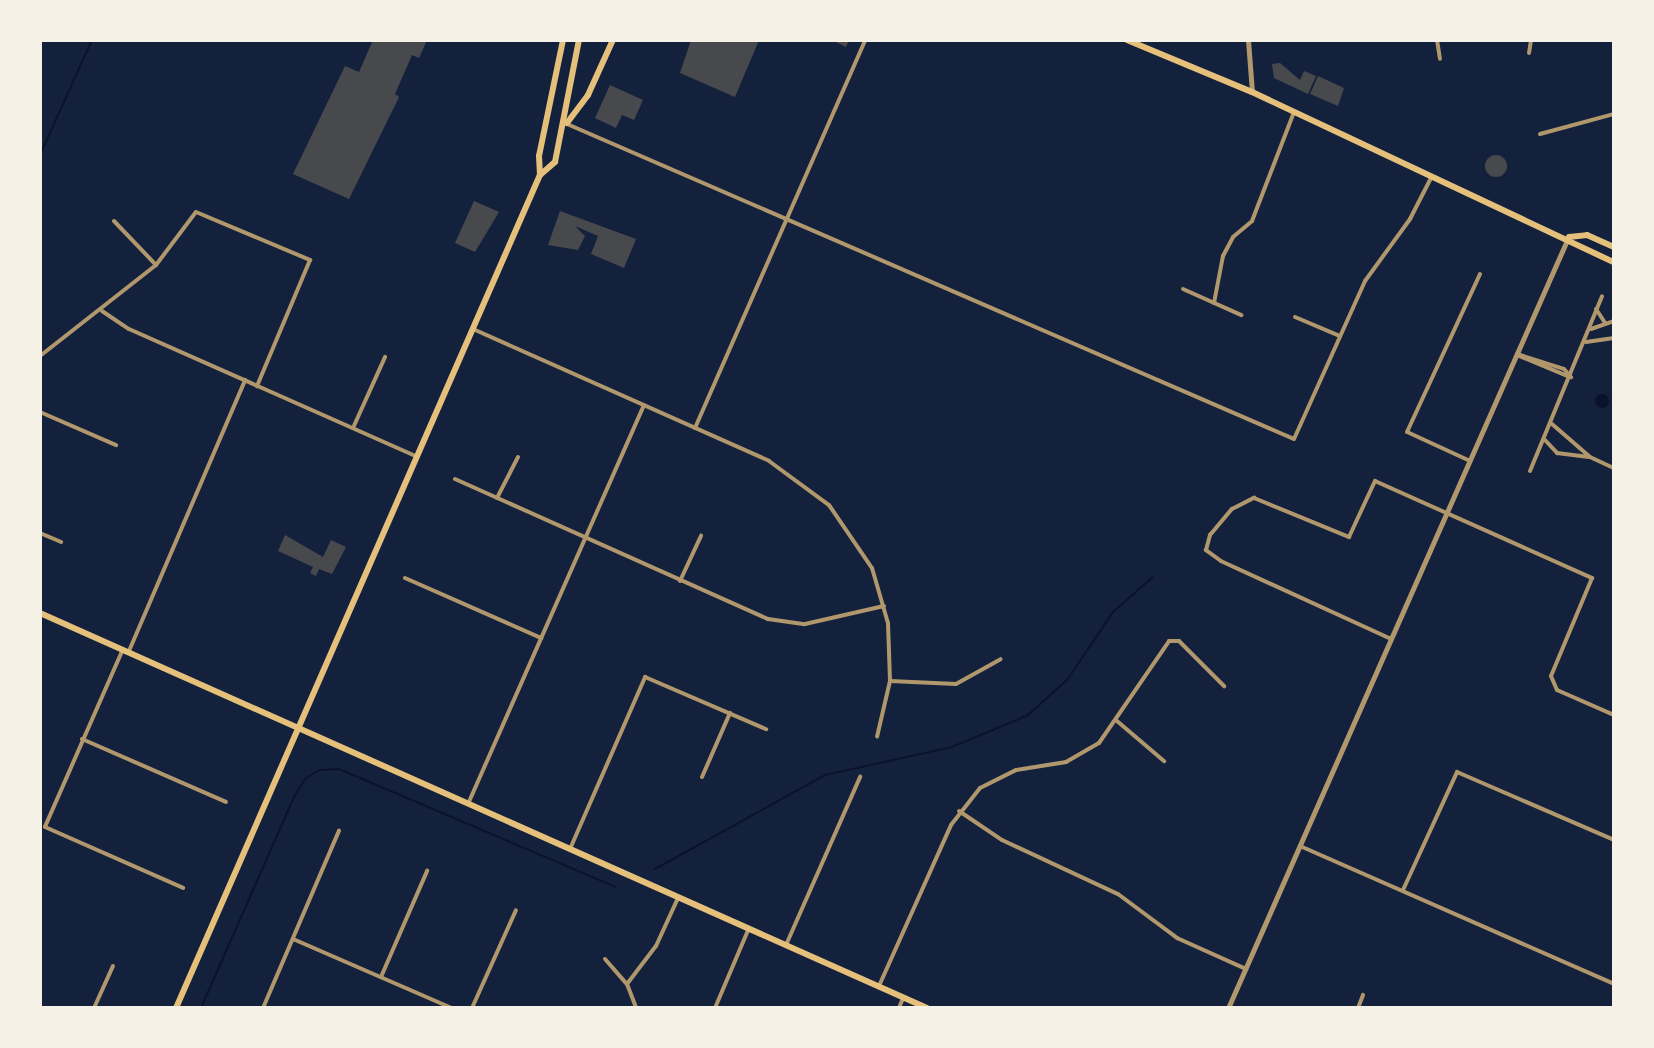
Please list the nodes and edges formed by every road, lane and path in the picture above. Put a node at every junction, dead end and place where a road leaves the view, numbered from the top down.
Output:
1 (562, 40) edge
2 (579, 40) edge
3 (613, 40) edge
4 (865, 40) edge
5 (1127, 40) edge
6 (1248, 40) edge
7 (1437, 40) edge
8 (1531, 40) edge
9 (1529, 52) dead end
10 (1440, 59) dead end
11 (1252, 92) junction
12 (1294, 112) junction
13 (1614, 114) edge
14 (566, 123) junction
15 (1540, 134) dead end
16 (540, 175) junction
17 (1433, 175) junction
18 (786, 217) junction
19 (114, 221) dead end
20 (1568, 237) junction
21 (1614, 247) edge
22 (1614, 262) edge
23 (156, 265) junction
24 (1480, 274) dead end
25 (1183, 289) dead end
26 (1602, 296) dead end
27 (1214, 303) junction
28 (1596, 309) junction
29 (102, 311) junction
30 (1241, 315) dead end
31 (1294, 317) dead end
32 (1614, 321) edge
33 (1605, 323) junction
34 (473, 329) junction
35 (1591, 329) junction
36 (1340, 336) junction
37 (1614, 338) edge
38 (1586, 342) junction
39 (1516, 354) junction
40 (40, 356) edge
41 (385, 357) dead end
42 (1570, 377) junction
43 (245, 380) junction
44 (257, 386) junction
45 (644, 405) junction
46 (40, 412) edge
47 (1551, 424) junction
48 (353, 428) junction
49 (695, 428) junction
50 (1545, 439) junction
51 (116, 445) dead end
52 (417, 456) junction
53 (518, 457) dead end
54 (1590, 457) junction
55 (1468, 460) junction
56 (1614, 466) edge
57 (1530, 471) dead end
58 (455, 479) dead end
59 (497, 498) junction
60 (1445, 512) junction
61 (40, 533) edge
62 (700, 536) dead end
63 (585, 538) junction
64 (61, 542) dead end
65 (405, 578) dead end
66 (680, 581) junction
67 (884, 606) junction
68 (40, 613) edge
69 (541, 638) junction
70 (1389, 638) junction
71 (126, 650) junction
72 (1000, 659) dead end
73 (890, 681) junction
74 (1224, 686) dead end
75 (730, 713) junction
76 (1614, 715) edge
77 (1117, 720) junction
78 (299, 728) junction
79 (766, 729) dead end
80 (877, 737) dead end
81 (82, 739) junction
82 (1164, 761) dead end
83 (702, 777) dead end
84 (860, 777) dead end
85 (226, 802) dead end
86 (468, 804) junction
87 (959, 811) junction
88 (339, 831) dead end
89 (1614, 840) edge
90 (1299, 846) junction
91 (570, 849) junction
92 (427, 871) dead end
93 (183, 888) dead end
94 (1402, 890) junction
95 (678, 897) junction
96 (516, 910) dead end
97 (749, 928) junction
98 (294, 939) junction
99 (786, 945) junction
100 (604, 959) dead end
101 (113, 966) dead end
102 (1246, 969) junction
103 (381, 976) junction
104 (627, 984) junction
105 (1614, 984) edge
106 (879, 986) junction
107 (1364, 995) dead end
108 (904, 997) junction
109 (94, 1008) edge
110 (176, 1008) edge
111 (263, 1008) edge
112 (452, 1008) edge
113 (472, 1008) edge
114 (636, 1008) edge
115 (715, 1008) edge
116 (899, 1008) edge
117 (927, 1008) edge
118 (1228, 1008) edge
119 (1358, 1008) edge

1 - 16 main road
2 - 14 main road
3 - 14 main road
4 - 18 street
5 - 11 main road
6 - 11 street
7 - 10 street
8 - 9 street
11 - 12 main road
12 - 17 main road
12 - 27 street
13 - 15 street
14 - 16 main road
14 - 18 street
16 - 34 main road
17 - 20 main road
17 - 36 street
18 - 36 street
18 - 49 street
19 - 23 street
20 - 21 main road
20 - 22 main road
20 - 39 street
23 - 29 street
23 - 44 street
24 - 55 street
25 - 27 street
26 - 28 street
27 - 30 street
28 - 33 street
28 - 35 street
29 - 40 street
29 - 43 street
31 - 36 street
32 - 33 street
33 - 35 street
34 - 45 street
34 - 52 main road
35 - 38 street
37 - 38 street
38 - 42 street
39 - 42 street
39 - 42 street
39 - 55 street
41 - 48 street
42 - 47 street
43 - 44 street
43 - 71 street
44 - 48 street
45 - 49 street
45 - 63 street
46 - 51 street
47 - 50 street
47 - 54 street
48 - 52 street
49 - 67 street
50 - 54 street
50 - 57 street
52 - 78 main road
53 - 59 street
54 - 56 street
55 - 60 street
58 - 59 street
59 - 63 street
60 - 70 street
60 - 70 street
60 - 76 street
61 - 64 street
62 - 66 street
63 - 66 street
63 - 69 street
65 - 69 street
66 - 67 street
67 - 73 street
68 - 71 main road
69 - 86 street
70 - 90 street
71 - 78 main road
71 - 81 street
72 - 73 street
73 - 80 street
74 - 77 street
75 - 79 street
75 - 83 street
75 - 91 street
77 - 82 street
77 - 87 street
78 - 86 main road
78 - 110 main road
81 - 85 street
81 - 93 street
84 - 99 street
86 - 91 main road
87 - 102 street
87 - 106 street
88 - 98 street
89 - 94 street
90 - 94 street
90 - 102 street
91 - 95 main road
92 - 103 street
94 - 105 street
95 - 97 main road
95 - 104 street
96 - 113 street
97 - 99 main road
97 - 115 street
98 - 103 street
98 - 111 street
99 - 106 main road
100 - 104 street
101 - 109 street
102 - 118 street
103 - 112 street
104 - 114 street
106 - 108 main road
107 - 119 street
108 - 116 street
108 - 117 main road

